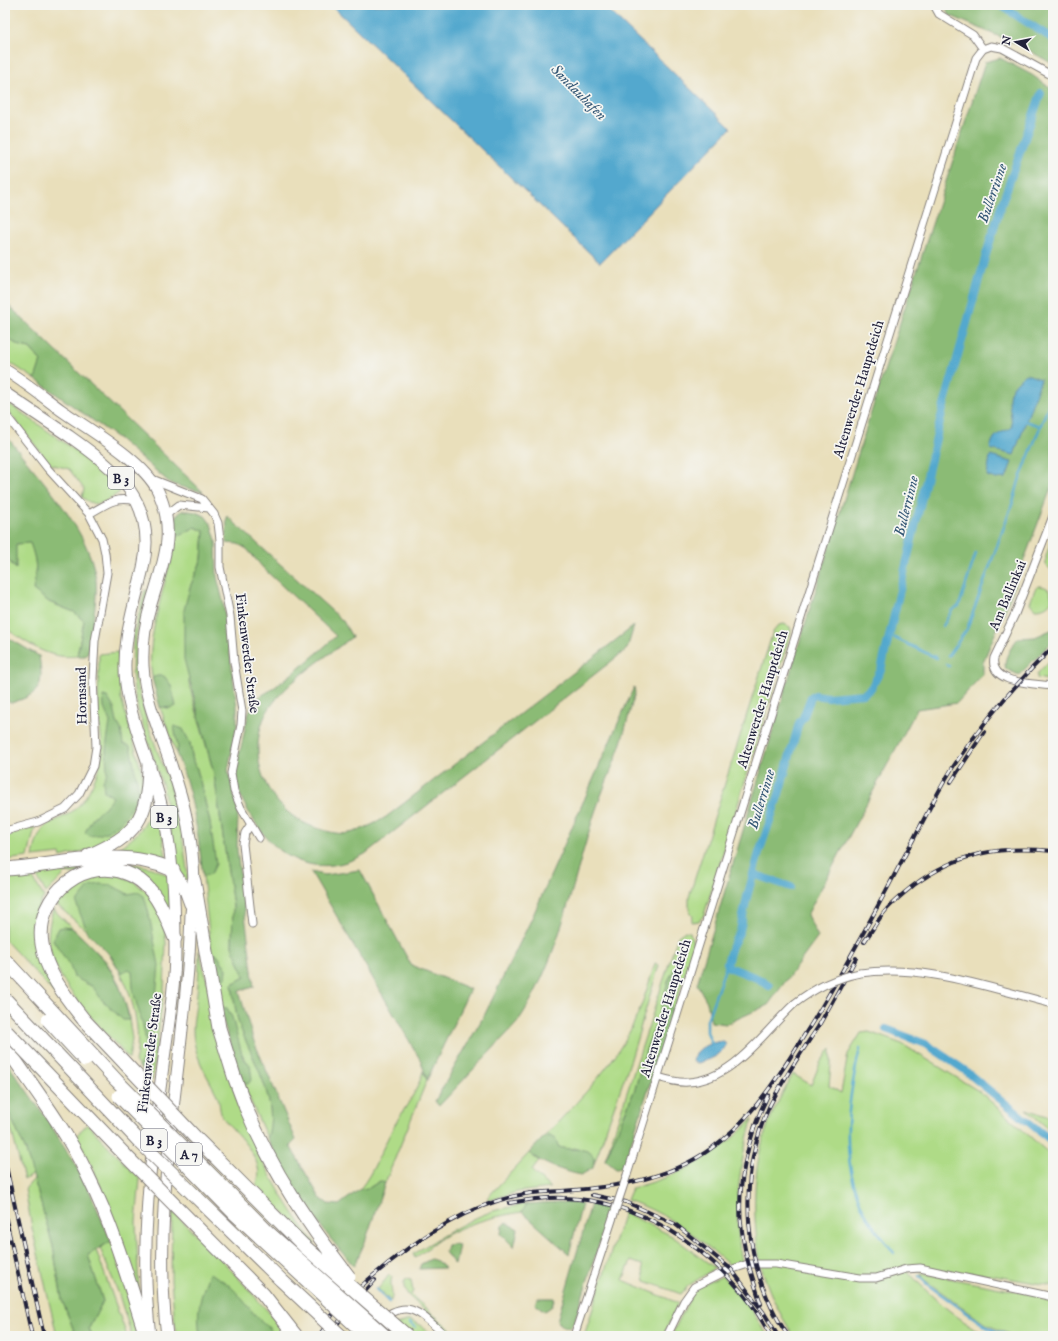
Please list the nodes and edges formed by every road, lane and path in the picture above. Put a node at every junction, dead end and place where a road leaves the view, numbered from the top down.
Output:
1 (934, 5) edge
2 (983, 49) junction
3 (1053, 76) edge
4 (5, 370) edge
5 (5, 393) edge
6 (5, 414) edge
7 (150, 478) junction
8 (136, 501) junction
9 (209, 508) junction
10 (89, 514) junction
11 (166, 515) junction
12 (1053, 516) edge
13 (1053, 686) edge
14 (149, 765) junction
15 (251, 824) junction
16 (5, 831) edge
17 (259, 838) dead end
18 (78, 860) junction
19 (5, 868) edge
20 (173, 870) junction
21 (194, 881) junction
22 (191, 908) junction
23 (252, 924) dead end
24 (175, 938) junction
25 (5, 960) edge
26 (5, 973) edge
27 (5, 999) edge
28 (1053, 1004) edge
29 (5, 1030) edge
30 (5, 1046) edge
31 (658, 1077) junction
32 (1053, 1297) edge
33 (366, 1298) junction
34 (146, 1336) edge
35 (150, 1336) edge
36 (167, 1336) edge
37 (296, 1336) edge
38 (342, 1336) edge
39 (363, 1336) edge
40 (367, 1336) edge
41 (385, 1336) edge
42 (407, 1336) edge
43 (446, 1336) edge
44 (574, 1336) edge
45 (667, 1336) edge

1 - 2 street
2 - 3 street
2 - 31 street, Altenwerder Hauptdeich
4 - 7 main road, Finkenwerder Straße / B 3
5 - 8 main road, Finkenwerder Straße / B 3
6 - 10 street, Hornsand
7 - 9 street, Finkenwerder Straße
7 - 11 main road, Finkenwerder Straße / B 3
8 - 10 street
8 - 14 main road, Finkenwerder Straße / B 3
9 - 11 street
9 - 15 street, Finkenwerder Straße
10 - 16 street, Hornsand
11 - 21 main road, Finkenwerder Straße / B 3
12 - 13 street, Am Ballinkai
14 - 18 highway
14 - 20 main road, Finkenwerder Straße / B 3
15 - 17 street, Finkenwerder Straße
15 - 23 street
18 - 19 highway
18 - 20 highway
20 - 22 main road, Finkenwerder Straße
20 - 24 main road, Finkenwerder Straße / B 3
21 - 22 main road, Finkenwerder Straße / B 3
21 - 33 highway, bridge
22 - 36 main road, Finkenwerder Straße / B 3
24 - 33 highway, bridge
24 - 35 main road, Finkenwerder Straße / B 3
25 - 41 highway, A 7, bridge
26 - 40 highway, A 7, bridge
27 - 38 highway, A 7, bridge
28 - 31 street, bridge
29 - 37 highway, bridge
30 - 34 highway
31 - 44 street, Altenwerder Hauptdeich, bridge
32 - 45 street
33 - 42 highway, bridge
39 - 43 street

